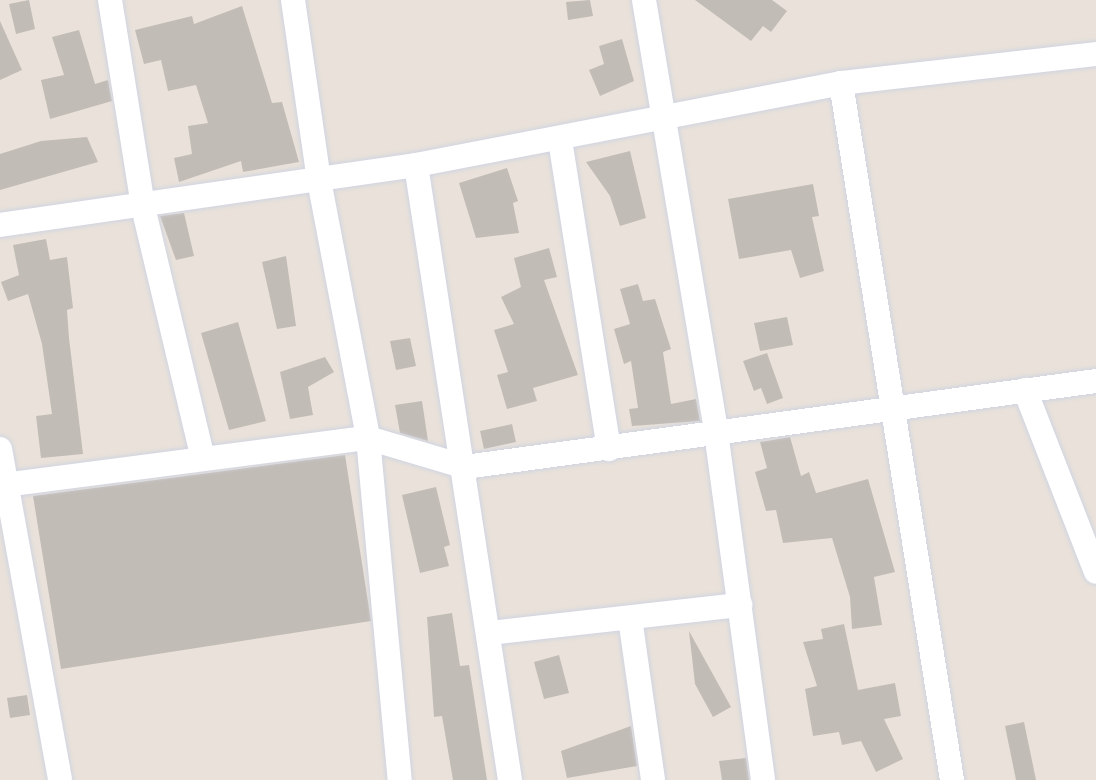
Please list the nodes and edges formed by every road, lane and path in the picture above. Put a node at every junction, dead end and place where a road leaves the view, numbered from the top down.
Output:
1 (110, 0) edge
2 (293, 0) edge
3 (644, 0) edge
4 (1096, 54) edge
5 (840, 83) junction
6 (668, 118) junction
7 (560, 140) junction
8 (416, 165) junction
9 (319, 180) junction
10 (143, 207) junction
11 (0, 225) edge
12 (1096, 381) edge
13 (1025, 390) junction
14 (894, 406) junction
15 (716, 432) junction
16 (368, 438) junction
17 (0, 449) edge
18 (609, 449) junction
19 (203, 458) junction
20 (465, 467) junction
21 (4, 485) junction
22 (1096, 572) edge
23 (10, 579) edge
24 (740, 605) junction
25 (630, 618) junction
26 (489, 633) junction
27 (60, 780) edge
28 (400, 780) edge
29 (510, 780) edge
30 (653, 780) edge
31 (763, 780) edge
32 (952, 780) edge

1 - 10 street
2 - 9 street
3 - 6 street
4 - 5 street
5 - 6 street
5 - 14 street
6 - 7 street
6 - 15 street
7 - 8 street
7 - 18 street
8 - 9 street
8 - 20 street
9 - 10 street
9 - 16 street
10 - 11 street
10 - 19 street
12 - 13 street
13 - 14 street
13 - 22 street
14 - 15 street
14 - 32 street
15 - 18 street
15 - 24 street
16 - 19 street
16 - 20 street
16 - 28 street
17 - 21 street
18 - 20 street
19 - 21 street
20 - 26 street
21 - 23 street
23 - 27 street
24 - 25 street
24 - 31 street
25 - 26 street
25 - 30 street
26 - 29 street

